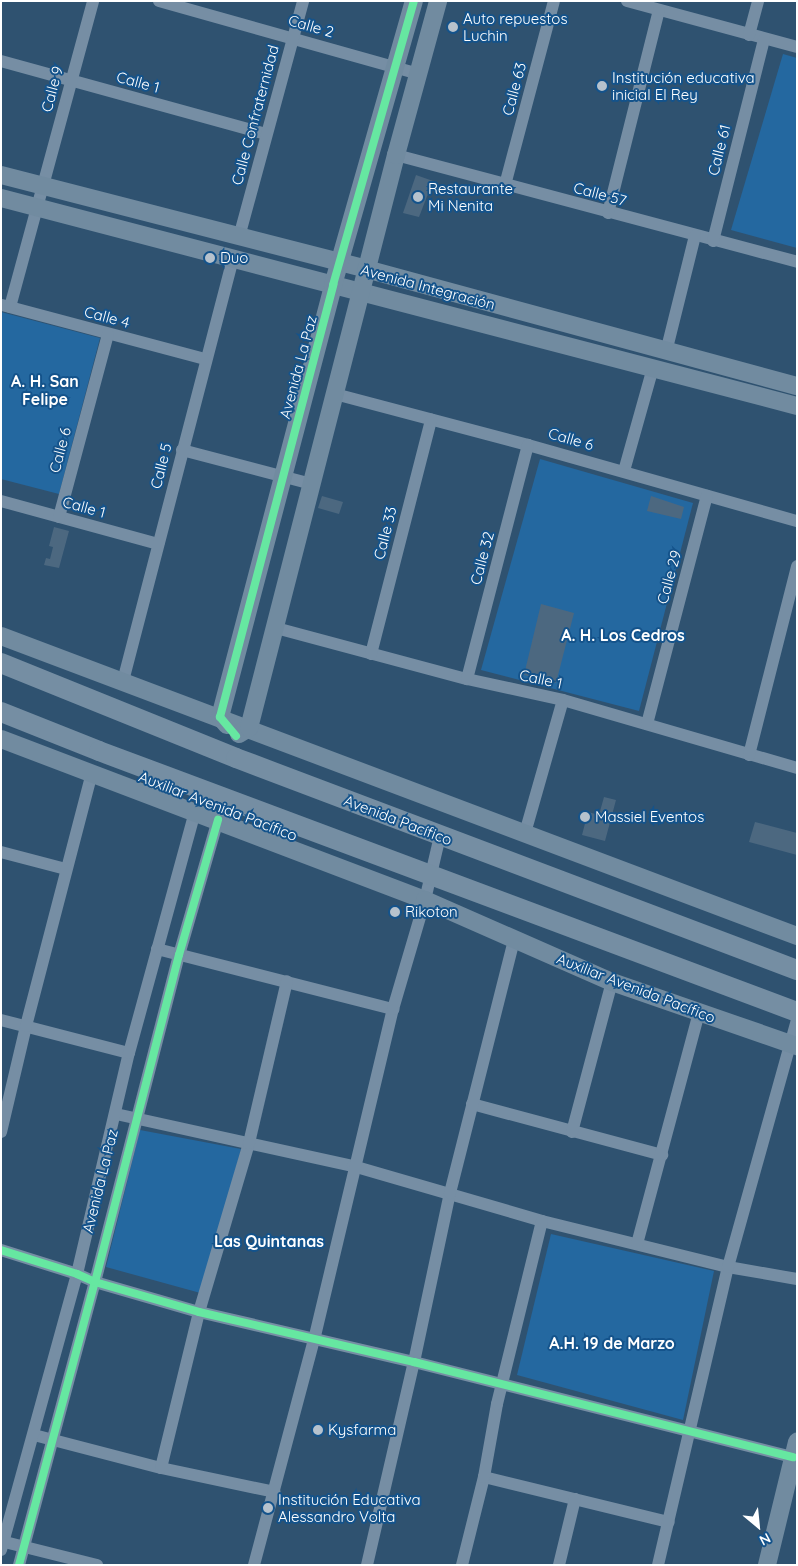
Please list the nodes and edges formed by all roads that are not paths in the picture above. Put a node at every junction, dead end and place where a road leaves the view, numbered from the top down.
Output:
1 (93, 1) edge
2 (159, 1) edge
3 (303, 1) edge
4 (414, 1) edge
5 (438, 1) edge
6 (554, 1) edge
7 (627, 1) edge
8 (758, 1) edge
9 (197, 6) edge
10 (659, 10) junction
11 (748, 35) junction
12 (293, 38) junction
13 (764, 39) junction
14 (797, 47) edge
15 (1, 61) edge
16 (396, 68) junction
17 (418, 74) junction
18 (72, 81) junction
19 (266, 134) junction
20 (396, 156) junction
21 (1, 175) edge
22 (505, 185) junction
23 (43, 186) junction
24 (1, 198) edge
25 (37, 207) junction
26 (608, 213) junction
27 (695, 236) junction
28 (239, 238) junction
29 (713, 241) junction
30 (233, 259) junction
31 (797, 262) edge
32 (340, 263) junction
33 (366, 269) junction
34 (334, 285) junction
35 (361, 291) junction
36 (5, 306) edge
37 (108, 334) junction
38 (666, 352) junction
39 (205, 359) junction
40 (653, 368) junction
41 (797, 386) edge
42 (335, 394) junction
43 (797, 406) edge
44 (431, 420) junction
45 (528, 444) junction
46 (182, 450) junction
47 (624, 471) junction
48 (284, 477) junction
49 (312, 484) junction
50 (707, 496) junction
51 (1, 501) edge
52 (59, 517) junction
53 (797, 521) edge
54 (158, 544) junction
55 (797, 566) edge
56 (276, 628) junction
57 (1, 636) edge
58 (371, 654) junction
59 (1, 663) edge
60 (467, 680) junction
61 (123, 681) junction
62 (564, 700) junction
63 (1, 712) edge
64 (220, 717) junction
65 (647, 724) junction
66 (243, 732) junction
67 (1, 739) edge
68 (749, 755) junction
69 (236, 758) junction
70 (797, 768) edge
71 (92, 774) junction
72 (195, 811) junction
73 (218, 820) junction
74 (525, 833) junction
75 (440, 836) junction
76 (1, 852) edge
77 (66, 869) junction
78 (431, 874) junction
79 (425, 900) junction
80 (797, 936) edge
81 (514, 940) junction
82 (158, 949) junction
83 (179, 955) junction
84 (797, 970) edge
85 (287, 981) junction
86 (612, 982) junction
87 (392, 1008) junction
88 (699, 1012) junction
89 (797, 1012) edge
90 (1, 1020) edge
91 (797, 1020) edge
92 (26, 1026) junction
93 (793, 1044) edge
94 (129, 1053) junction
95 (472, 1104) junction
96 (116, 1114) junction
97 (137, 1119) junction
98 (1, 1132) edge
99 (572, 1132) junction
100 (249, 1143) junction
101 (662, 1155) junction
102 (353, 1166) junction
103 (450, 1193) junction
104 (542, 1221) junction
105 (637, 1244) junction
106 (1, 1250) edge
107 (728, 1267) junction
108 (77, 1274) junction
109 (797, 1279) edge
110 (95, 1282) junction
111 (199, 1312) junction
112 (314, 1340) junction
113 (414, 1362) junction
114 (503, 1386) junction
115 (689, 1431) junction
116 (34, 1435) junction
117 (53, 1440) junction
118 (795, 1450) edge
119 (162, 1468) junction
120 (484, 1477) junction
121 (275, 1492) junction
122 (575, 1499) junction
123 (669, 1522) junction
124 (2, 1544) edge
125 (23, 1547) junction
126 (19, 1565) edge
127 (97, 1565) edge
128 (254, 1565) edge
129 (367, 1565) edge
130 (462, 1565) edge
131 (559, 1565) edge
132 (658, 1565) edge
133 (767, 1565) edge

1 - 18 street, Calle 9
2 - 9 street, Calle 2
3 - 12 street, Calle Confraternidad
4 - 16 main road, Avenida La Paz
5 - 17 main road
6 - 22 street, Calle 63
7 - 10 street
8 - 11 street
9 - 12 street, Calle 2
10 - 11 street
10 - 26 street
11 - 13 street
12 - 16 street, Calle 2
12 - 19 street, Calle Confraternidad
13 - 14 street
13 - 29 street, Calle 61
15 - 18 street, Calle 1
16 - 17 street, Calle 2
16 - 32 main road, Avenida La Paz
17 - 20 main road
18 - 19 street, Calle 1
18 - 23 street, Calle 9
19 - 28 street, Calle Confraternidad
20 - 22 street, Calle 57
20 - 33 main road
21 - 23 main road, Avenida Integración
22 - 26 street, Calle 57
23 - 25 street, Calle 9
23 - 28 main road, Avenida Integración
24 - 25 main road
25 - 30 main road
25 - 36 street, Calle 9
26 - 27 street, Calle 57
27 - 29 street, Calle 57
27 - 38 street
28 - 32 main road, Avenida Integración
29 - 31 street, Calle 57
30 - 34 main road
30 - 39 street, Calle 5
32 - 33 main road, Avenida Integración
32 - 34 main road, Avenida La Paz
33 - 35 main road
33 - 38 main road, Avenida Integración
34 - 35 main road
34 - 48 main road, Avenida La Paz
35 - 40 main road
35 - 42 main road
36 - 37 street, Calle 4
37 - 39 street, Calle 4
37 - 52 street, Calle 6
38 - 41 main road, Avenida Integración
39 - 46 street, Calle 5
40 - 43 main road
40 - 47 street
42 - 44 street, Calle 6
42 - 49 main road
44 - 45 street, Calle 6
44 - 58 street, Calle 33
45 - 47 street, Calle 6
45 - 60 street, Calle 32
46 - 48 street
46 - 54 street, Calle 5
47 - 50 street, Calle 6
48 - 49 street
48 - 64 main road, Avenida La Paz
49 - 56 main road
50 - 53 street, Calle 6
50 - 65 street, Calle 29
51 - 52 street, Calle 1
52 - 54 street, Calle 1
54 - 61 street, Calle 5
55 - 68 street
56 - 58 street, Calle 1
56 - 66 main road
57 - 61 main road
58 - 60 street, Calle 1
59 - 69 main road, Avenida Pacífico
60 - 62 street, Calle 1
61 - 64 main road
62 - 65 street, Calle 1
62 - 74 street
63 - 78 main road
64 - 66 main road
65 - 68 street, Calle 1
66 - 69 main road
66 - 74 main road
67 - 71 main road, Auxiliar Avenida Pacífico
68 - 70 street, Calle 1
69 - 75 main road, Avenida Pacífico
71 - 72 main road, Auxiliar Avenida Pacífico
71 - 77 street
72 - 73 main road, Auxiliar Avenida Pacífico
72 - 82 street, Avenida La Paz
73 - 79 main road, Auxiliar Avenida Pacífico
73 - 83 street
74 - 80 main road
75 - 78 street
75 - 84 main road, Avenida Pacífico
76 - 77 street
77 - 92 street
78 - 79 street
78 - 89 main road
79 - 81 main road, Auxiliar Avenida Pacífico
79 - 87 street
81 - 86 main road, Auxiliar Avenida Pacífico
81 - 95 street
82 - 83 street
82 - 94 street, Avenida La Paz
83 - 85 street
83 - 97 street
85 - 87 street
85 - 100 street
86 - 88 main road, Auxiliar Avenida Pacífico
86 - 99 street
87 - 102 street
88 - 93 main road, Auxiliar Avenida Pacífico
88 - 101 street
90 - 92 street
91 - 93 street
92 - 94 street
92 - 98 street
93 - 107 street
94 - 96 street, Avenida La Paz
95 - 99 street
95 - 103 street
96 - 97 street
96 - 108 street, Avenida La Paz
97 - 100 street
97 - 110 street
99 - 101 street
100 - 102 street
100 - 111 street
101 - 105 street
102 - 103 street
102 - 112 street
103 - 104 street
103 - 113 street
104 - 105 street
104 - 114 street
105 - 107 street
106 - 108 street
107 - 109 street
107 - 115 street
108 - 110 street
108 - 116 street, Avenida La Paz
110 - 111 street
110 - 117 street
111 - 112 street
111 - 119 street
112 - 113 street
112 - 121 street
113 - 114 street
113 - 129 street
114 - 115 street
114 - 120 street
115 - 118 street
115 - 123 street
116 - 117 street
116 - 124 street, Avenida La Paz
117 - 119 street
117 - 125 street
118 - 133 main road
119 - 121 street
120 - 122 street
120 - 130 street
121 - 128 street
122 - 123 street
122 - 131 street
123 - 132 street
124 - 125 street
125 - 126 street
125 - 127 street

